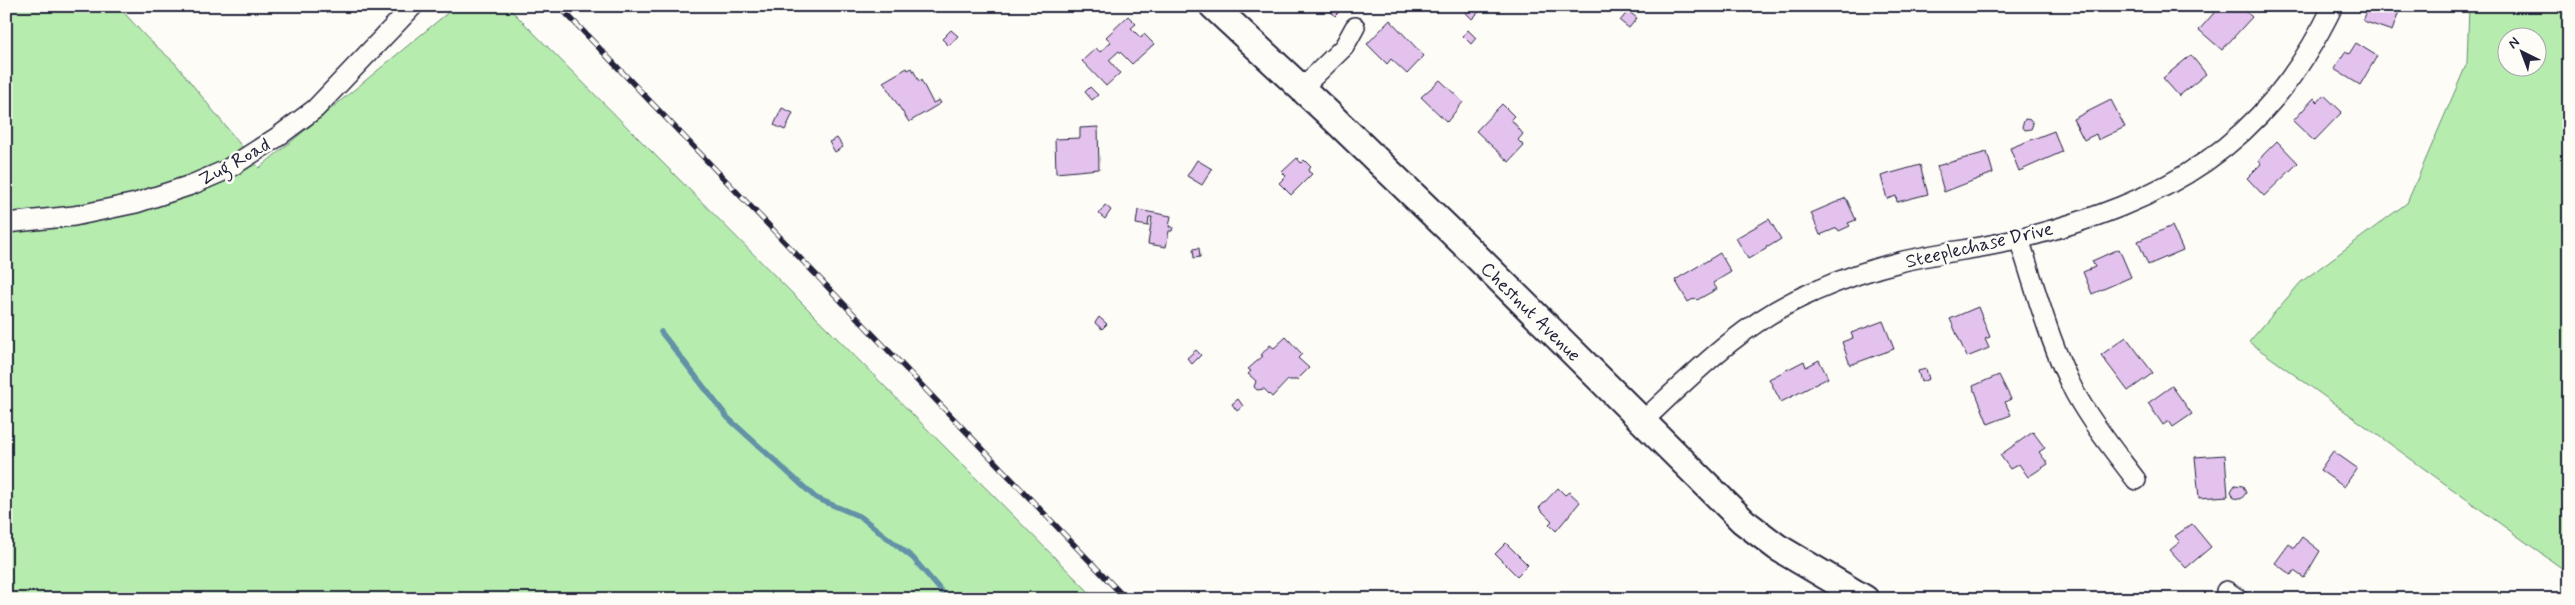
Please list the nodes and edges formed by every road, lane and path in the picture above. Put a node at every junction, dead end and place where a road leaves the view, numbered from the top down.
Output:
1 (413, 6) edge
2 (1213, 6) edge
3 (2333, 6) edge
4 (1355, 27) dead end
5 (1302, 88) junction
6 (6, 223) edge
7 (2018, 239) junction
8 (1644, 420) junction
9 (2136, 480) dead end
10 (1855, 597) edge

1 - 6 street, Zug Road
2 - 5 street, Chestnut Avenue
3 - 7 street, Steeplechase Drive
4 - 5 street
5 - 8 street, Chestnut Avenue
7 - 8 street, Steeplechase Drive
7 - 9 street
8 - 10 street, Chestnut Avenue

